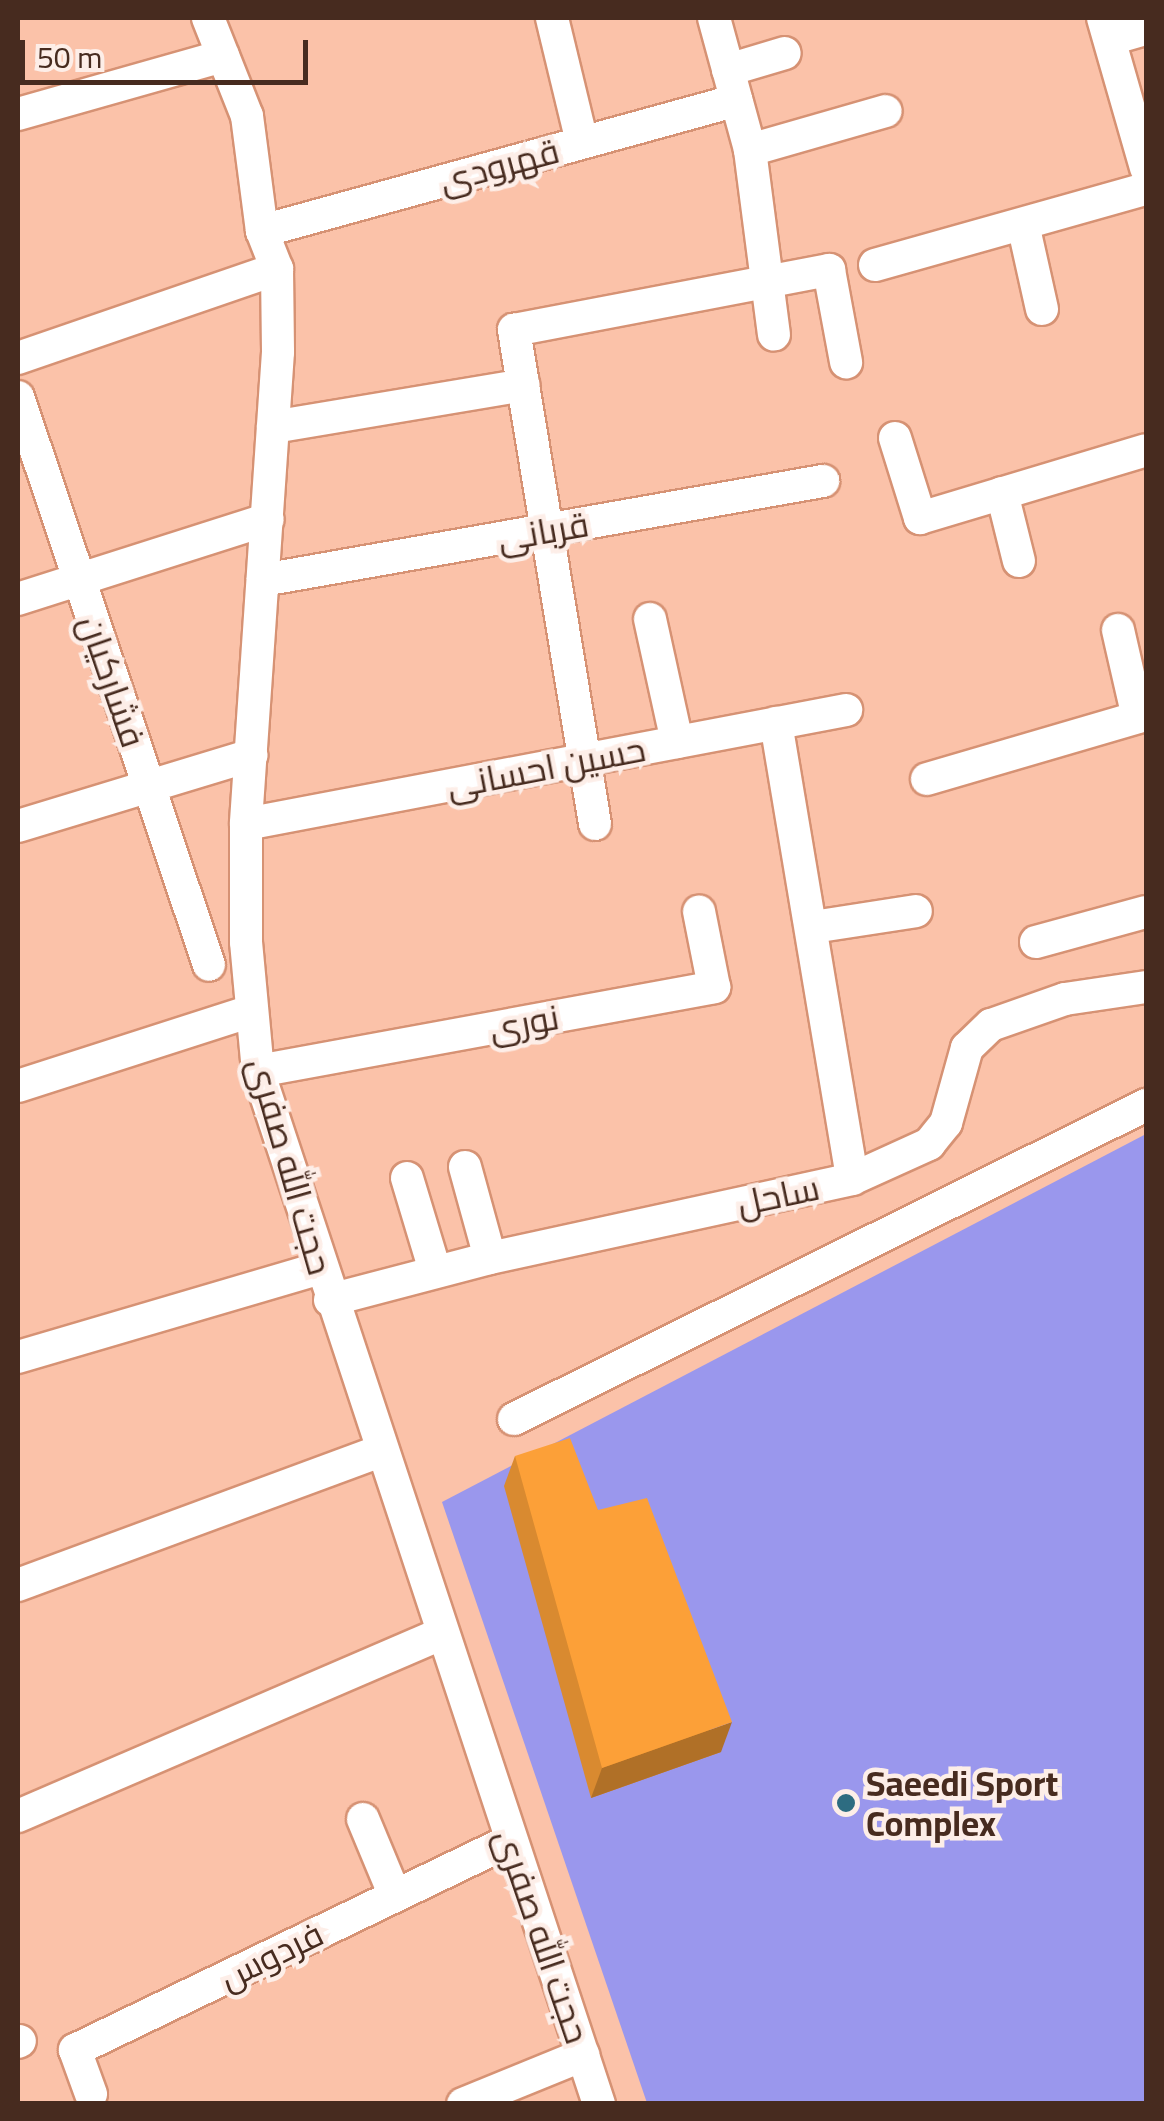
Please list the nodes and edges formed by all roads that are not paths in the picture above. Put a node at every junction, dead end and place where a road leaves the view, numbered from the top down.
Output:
1 (208, 18) edge
2 (552, 18) edge
3 (714, 18) edge
4 (1107, 28) edge
5 (1146, 29) edge
6 (785, 54) dead end
7 (223, 56) junction
8 (732, 85) junction
9 (886, 112) dead end
10 (18, 114) edge
11 (582, 142) junction
12 (750, 150) junction
13 (1146, 168) edge
14 (1146, 190) edge
15 (1023, 224) junction
16 (262, 230) junction
17 (876, 265) dead end
18 (277, 270) junction
19 (768, 276) junction
20 (1042, 309) dead end
21 (774, 334) dead end
22 (18, 358) edge
23 (846, 362) dead end
24 (524, 385) junction
25 (18, 396) edge
26 (272, 427) junction
27 (895, 438) dead end
28 (1146, 450) edge
29 (823, 481) dead end
30 (1002, 494) junction
31 (268, 519) junction
32 (547, 530) junction
33 (1019, 561) dead end
34 (78, 580) junction
35 (262, 580) junction
36 (18, 599) edge
37 (650, 619) dead end
38 (1118, 630) dead end
39 (846, 710) dead end
40 (1142, 716) edge
41 (776, 724) junction
42 (677, 742) junction
43 (251, 755) junction
44 (582, 760) junction
45 (927, 779) dead end
46 (148, 784) junction
47 (246, 824) junction
48 (595, 824) dead end
49 (18, 826) edge
50 (916, 911) dead end
51 (699, 912) dead end
52 (1146, 912) edge
53 (813, 927) junction
54 (1036, 942) dead end
55 (209, 965) dead end
56 (1146, 987) edge
57 (251, 1011) junction
58 (258, 1071) junction
59 (18, 1086) edge
60 (1146, 1104) edge
61 (465, 1167) dead end
62 (407, 1178) dead end
63 (852, 1180) junction
64 (490, 1258) junction
65 (320, 1268) junction
66 (435, 1270) junction
67 (330, 1300) junction
68 (18, 1356) edge
69 (514, 1419) dead end
70 (380, 1451) junction
71 (18, 1585) edge
72 (441, 1634) junction
73 (18, 1816) edge
74 (362, 1819) dead end
75 (511, 1840) junction
76 (395, 1896) junction
77 (583, 2055) junction
78 (91, 2094) dead end
79 (463, 2104) edge
80 (599, 2104) edge

1 - 7 street, حجت الله صفری
2 - 11 street
3 - 8 street
4 - 5 street
4 - 13 street
6 - 8 street, قهرودی
7 - 10 street
7 - 16 street, حجت الله صفری
8 - 11 street, قهرودی
8 - 12 street
9 - 12 street
11 - 16 street, قهرودی
12 - 19 street
14 - 15 street
15 - 17 street
15 - 20 street
16 - 18 street, حجت الله صفری
18 - 22 street
18 - 26 street, حجت الله صفری
19 - 21 street
19 - 23 street
19 - 24 street
24 - 26 street
24 - 32 street
25 - 34 street, فشارکیان
26 - 31 street, حجت الله صفری
27 - 30 street
28 - 30 street
29 - 32 street, قربانی
30 - 33 street
31 - 34 street
31 - 35 street, حجت الله صفری
32 - 35 street, قربانی
32 - 44 street
34 - 36 street
34 - 46 street, فشارکیان
35 - 43 street, حجت الله صفری
37 - 42 street
38 - 40 street
39 - 41 street, حسین احسانی
40 - 45 street
41 - 42 street, حسین احسانی
41 - 53 street
42 - 44 street, حسین احسانی
43 - 46 street
43 - 47 street, حجت الله صفری
44 - 47 street, حسین احسانی
44 - 48 street
46 - 49 street
46 - 55 street, فشارکیان
47 - 57 street, حجت الله صفری
50 - 53 street
51 - 58 street, نوری
52 - 54 street
53 - 63 street
56 - 63 street, ساحل
57 - 58 street, حجت الله صفری
57 - 59 street
58 - 65 street, حجت الله صفری
60 - 69 street
61 - 64 street
62 - 66 street
63 - 64 street, ساحل
64 - 66 street, ساحل
65 - 67 street, حجت الله صفری
65 - 68 street
66 - 67 street, ساحل
67 - 70 street, حجت الله صفری
70 - 71 street
70 - 72 street, حجت الله صفری
72 - 73 street
72 - 75 street, حجت الله صفری
74 - 76 street
75 - 76 street, فردوس
75 - 77 street, حجت الله صفری
76 - 78 street, فردوس
77 - 79 street
77 - 80 street, حجت الله صفری

